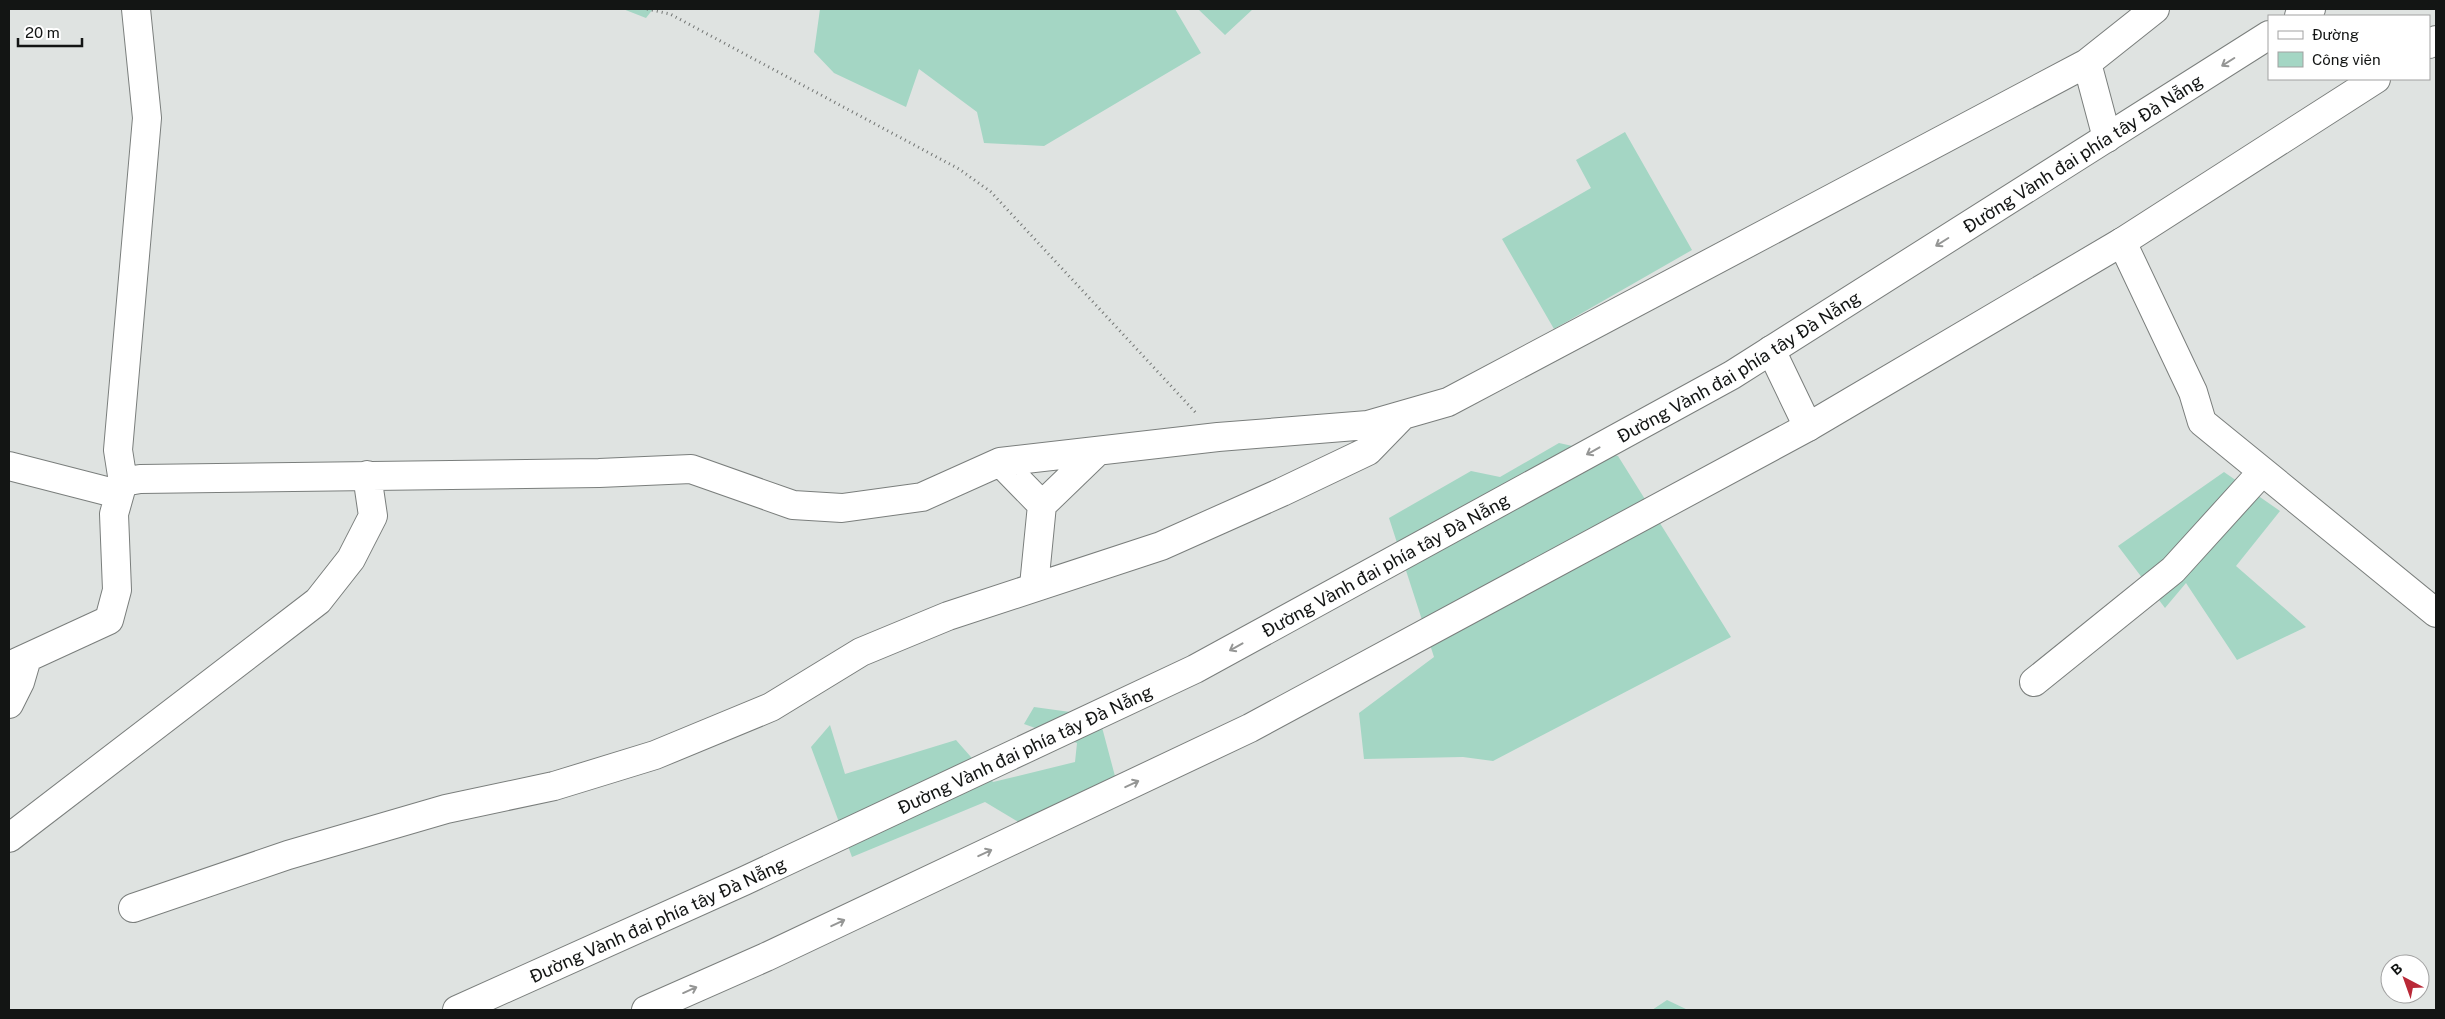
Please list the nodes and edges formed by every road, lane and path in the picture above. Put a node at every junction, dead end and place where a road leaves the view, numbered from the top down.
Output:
1 (136, 9) edge
2 (647, 9) edge
3 (2155, 9) edge
4 (2268, 37) edge
5 (2087, 63) junction
6 (2374, 80) edge
7 (2107, 138) junction
8 (2122, 242) junction
9 (1771, 350) junction
10 (1403, 415) junction
11 (1808, 427) junction
12 (1218, 437) junction
13 (1098, 451) junction
14 (1000, 462) junction
15 (9, 466) edge
16 (2262, 472) junction
17 (367, 475) junction
18 (120, 488) junction
19 (1042, 505) junction
20 (1034, 586) junction
21 (2436, 613) edge
22 (18, 662) edge
23 (2034, 682) dead end
24 (9, 704) edge
25 (9, 838) edge
26 (133, 908) dead end
27 (457, 1010) edge
28 (646, 1010) edge

1 - 18 street
2 - 12 path
3 - 5 street
4 -> 7 street, Đường Vành đai phía tây Đà Nẵng
5 - 7 street
5 - 10 street
6 - 8 street
7 -> 9 street, Đường Vành đai phía tây Đà Nẵng
8 - 11 street
8 - 16 street
9 - 11 street
9 -> 27 street, Đường Vành đai phía tây Đà Nẵng
10 - 12 street
10 - 20 street
28 -> 11 street
12 - 13 street
13 - 14 street
13 - 19 street
14 - 17 street
14 - 19 street
15 - 18 street
16 - 21 street
16 - 23 street
17 - 18 street
17 - 25 street
18 - 22 street
19 - 20 street
20 - 26 street
22 - 24 street

